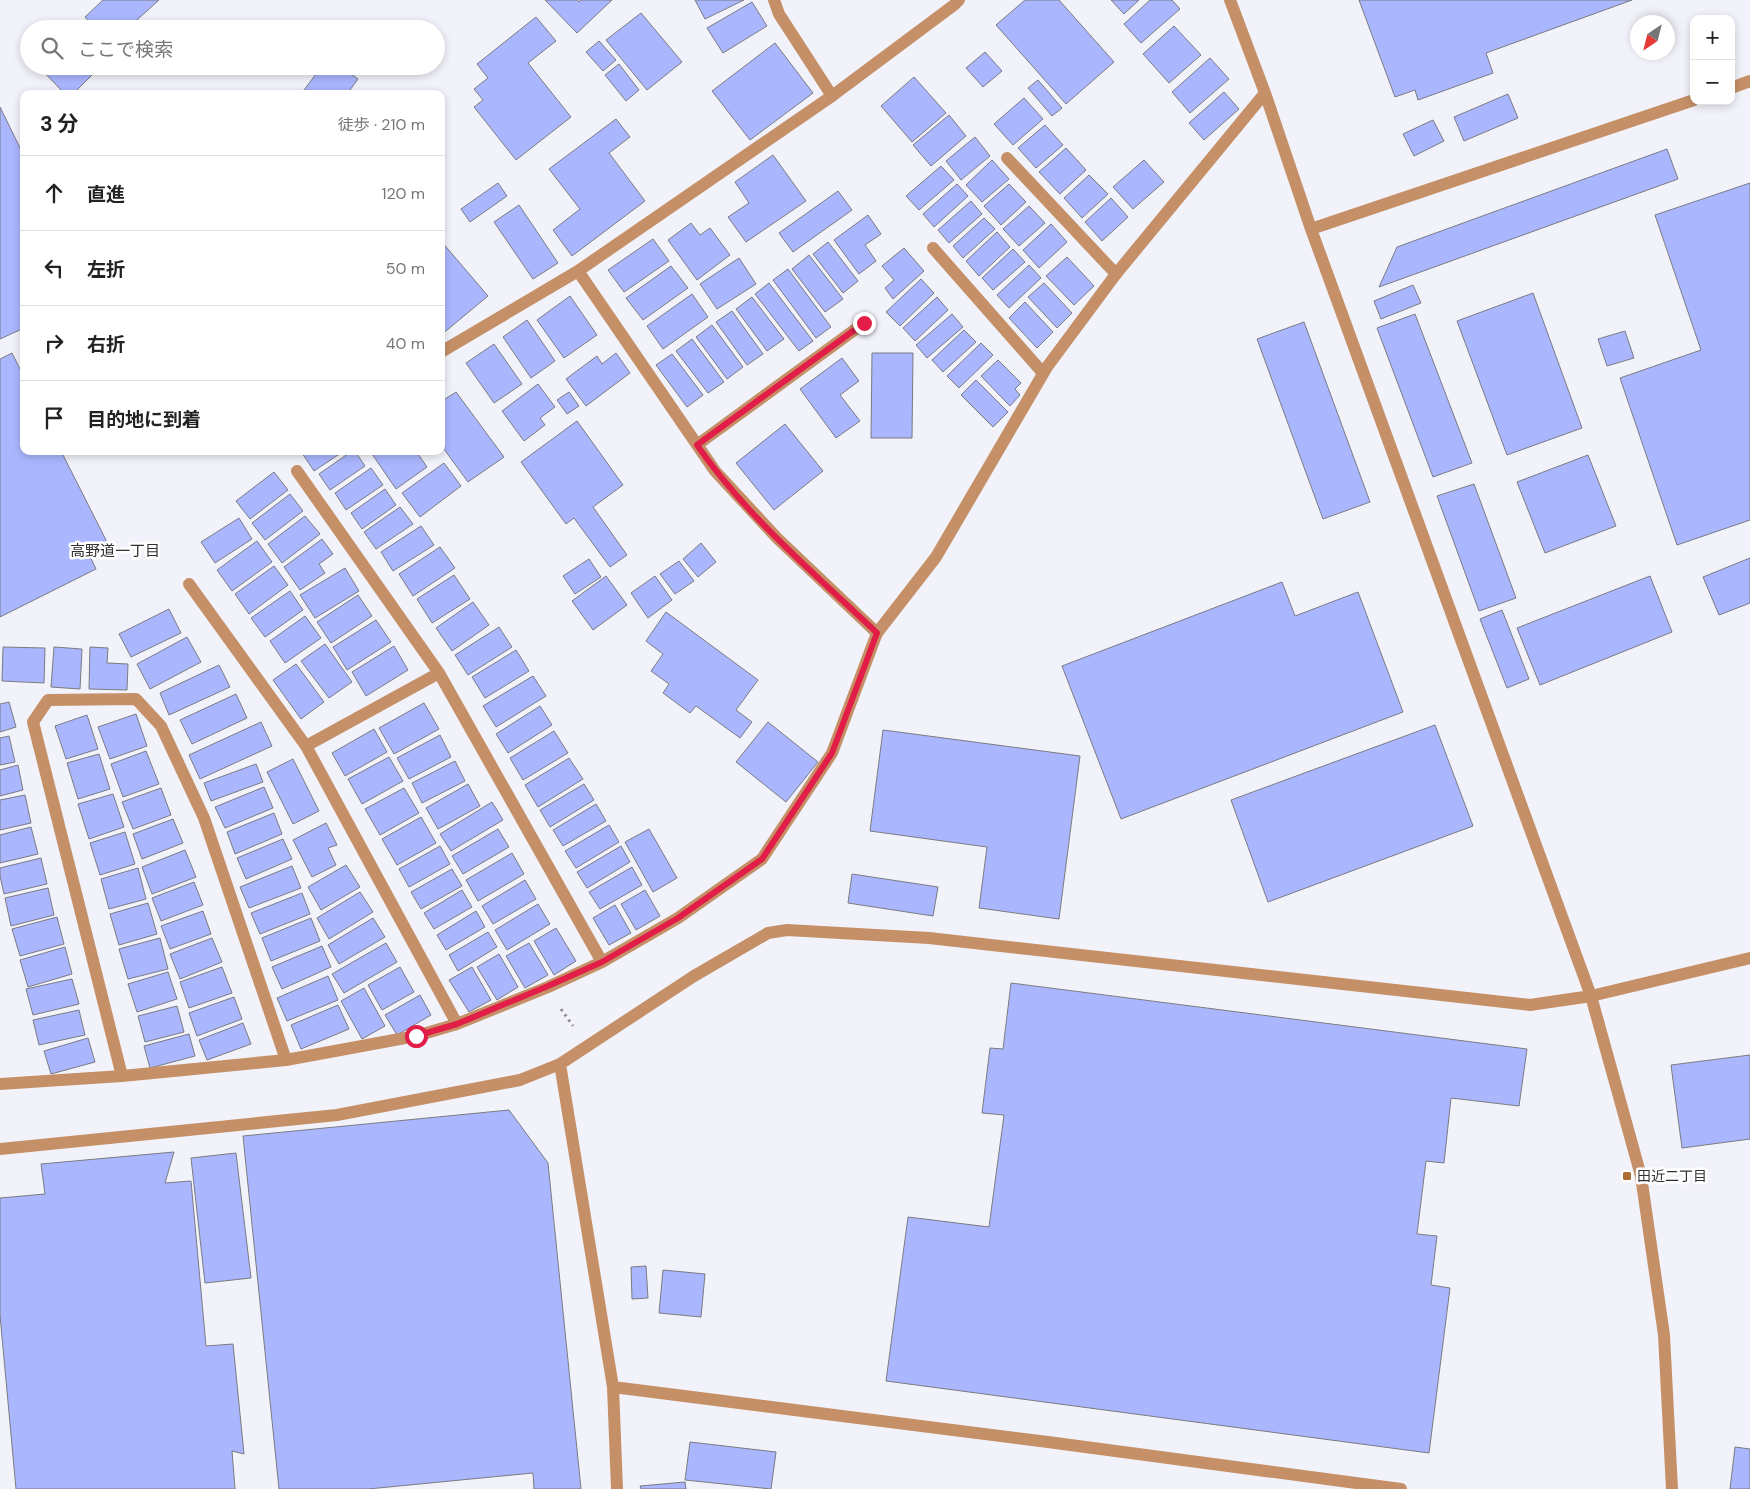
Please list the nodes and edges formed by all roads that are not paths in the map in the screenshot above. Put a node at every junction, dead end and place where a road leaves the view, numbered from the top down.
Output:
1 (774, 0) edge
2 (959, 0) edge
3 (1230, 0) edge
4 (1750, 81) edge
5 (1735, 87) edge
6 (1265, 93) junction
7 (832, 96) junction
8 (1690, 101) edge
9 (1007, 158) dead end
10 (1311, 229) junction
11 (933, 248) dead end
12 (578, 271) junction
13 (1116, 274) junction
14 (864, 323) dead end
15 (445, 350) edge
16 (1044, 373) junction
17 (697, 445) junction
18 (297, 471) dead end
19 (189, 584) dead end
20 (877, 633) junction
21 (439, 673) junction
22 (306, 746) junction
23 (1750, 958) edge
24 (602, 962) junction
25 (1591, 996) junction
26 (457, 1024) junction
27 (286, 1060) junction
28 (560, 1064) junction
29 (122, 1076) junction
30 (0, 1084) edge
31 (0, 1149) edge
32 (612, 1387) junction
33 (617, 1489) edge
34 (1401, 1489) edge
35 (1672, 1489) edge

1 - 7 street
2 - 7 street
3 - 6 street
4 - 5 street
6 - 10 street
6 - 13 street
7 - 12 street
8 - 10 street
9 - 13 street
10 - 25 street
11 - 16 street
12 - 15 street
12 - 17 street
13 - 16 street
14 - 17 street
16 - 20 street
17 - 20 street
18 - 21 street
19 - 22 street
20 - 24 street
21 - 22 street
21 - 24 street
22 - 26 street
23 - 25 street
24 - 26 street
25 - 28 street
25 - 35 street
26 - 27 street
27 - 29 street
27 - 29 street
28 - 31 street
28 - 32 street
29 - 30 street
32 - 33 street
32 - 34 street

